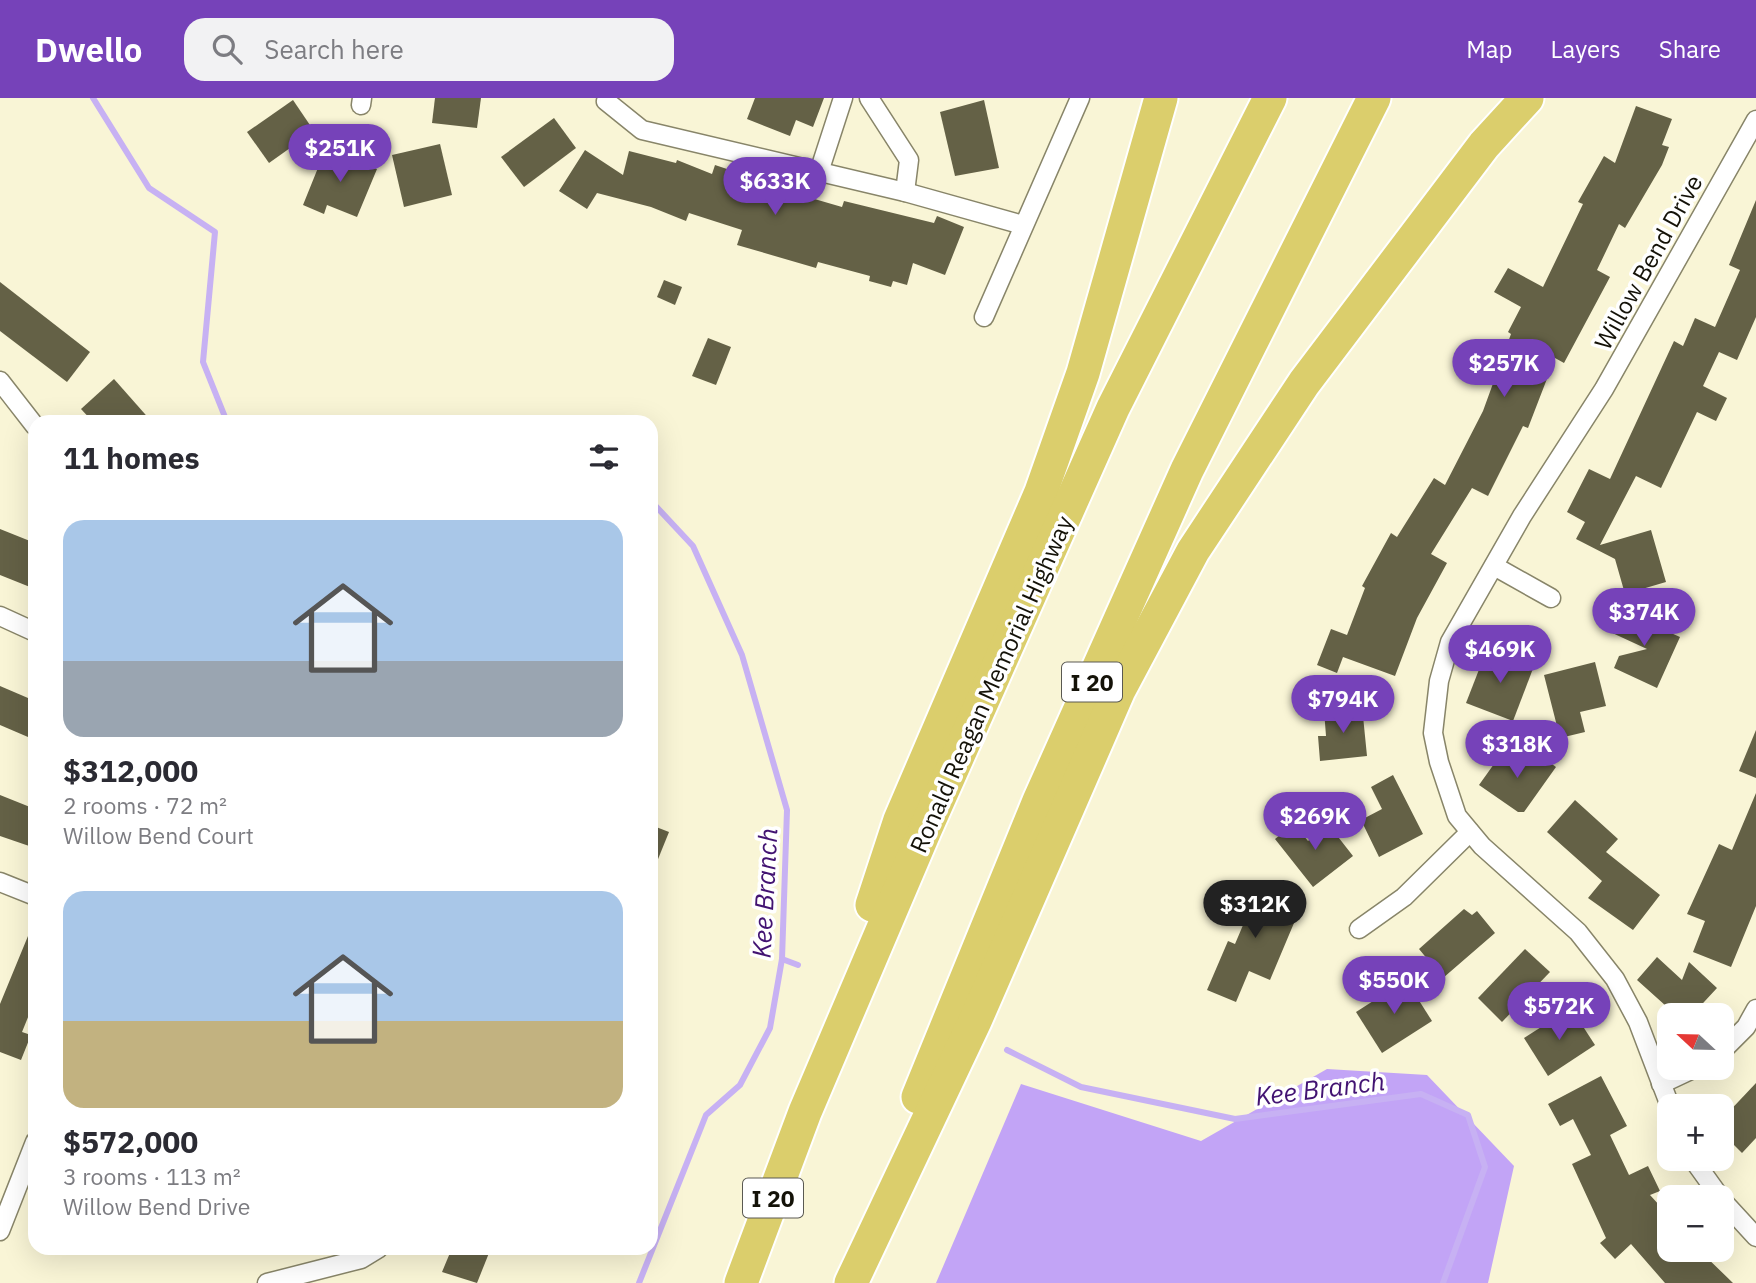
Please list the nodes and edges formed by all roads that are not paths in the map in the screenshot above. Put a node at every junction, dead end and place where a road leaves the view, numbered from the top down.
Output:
1 (607, 98) edge
2 (843, 98) edge
3 (869, 98) edge
4 (1080, 98) edge
5 (1161, 98) edge
6 (1270, 98) edge
7 (1374, 98) edge
8 (1527, 98) edge
9 (1756, 120) edge
10 (819, 172) junction
11 (905, 192) junction
12 (1023, 225) junction
13 (984, 317) dead end
14 (0, 381) edge
15 (28, 417) edge
16 (1494, 565) junction
17 (1551, 598) dead end
18 (0, 616) edge
19 (28, 629) edge
20 (1470, 832) junction
21 (0, 882) edge
22 (28, 893) edge
23 (1359, 929) dead end
24 (1756, 1009) edge
25 (1734, 1039) edge
26 (1670, 1080) edge
27 (1661, 1084) junction
28 (1665, 1094) edge
29 (805, 1112) junction
30 (28, 1160) edge
31 (1734, 1212) edge
32 (0, 1231) edge
33 (1756, 1237) edge
34 (368, 1255) edge
35 (267, 1283) edge
36 (741, 1283) edge
37 (851, 1283) edge

1 - 10 street
2 - 10 street
3 - 11 street
4 - 12 street
5 - 29 highway
6 - 29 highway, Ronald Reagan Memorial Highway / I 20
7 - 37 highway, I 20
8 - 37 highway
9 - 16 street, Willow Bend Drive
10 - 11 street
11 - 12 street
12 - 13 street
14 - 15 street
16 - 17 street
16 - 20 street, Willow Bend Drive
18 - 19 street
20 - 23 street
20 - 27 street, Willow Bend Drive
21 - 22 street
24 - 25 street
26 - 27 street
27 - 28 street, Willow Bend Drive
29 - 36 highway, Ronald Reagan Memorial Highway / I 20
30 - 32 street
31 - 33 street
34 - 35 street

